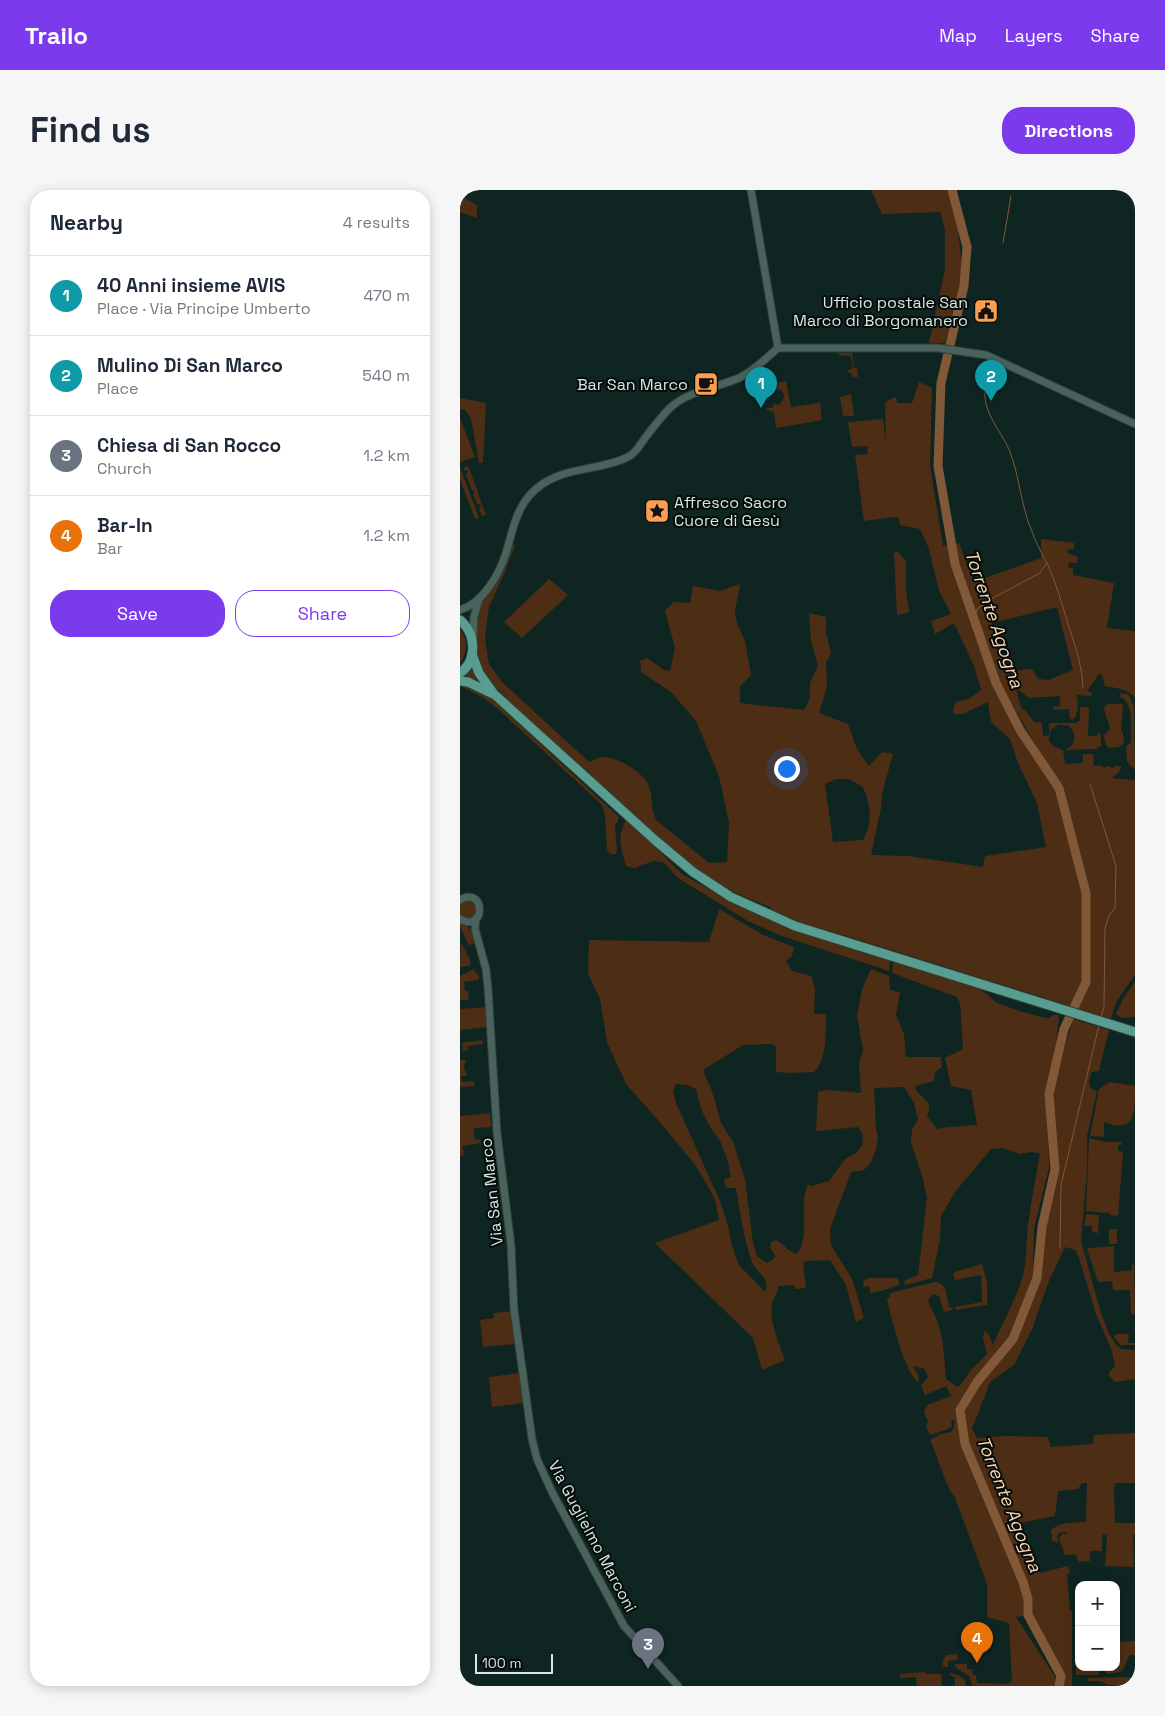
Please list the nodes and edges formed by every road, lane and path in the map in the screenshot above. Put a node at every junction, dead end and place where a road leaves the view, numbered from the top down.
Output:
1 (751, 190) edge
2 (778, 348) junction
3 (1135, 424) edge
4 (479, 599) junction
5 (460, 610) edge
6 (460, 620) edge
7 (473, 642) junction
8 (472, 654) junction
9 (460, 673) edge
10 (460, 681) edge
11 (494, 694) junction
12 (462, 897) edge
13 (476, 919) junction
14 (463, 920) edge
15 (478, 942) junction
16 (1135, 1032) edge
17 (532, 1439) joint
18 (678, 1686) edge

1 - 2 street
2 - 3 street
2 - 4 street
4 - 5 street
4 - 7 street
6 - 7 main road
7 - 8 main road
8 - 9 main road
8 - 11 main road
10 - 11 main road
11 - 16 main road
12 - 13 street, Via San Marco
13 - 14 street
13 - 15 street, Via San Marco
14 - 15 street, Via San Marco
15 - 17 street, Via San Marco
17 - 18 street, Via Guglielmo Marconi

